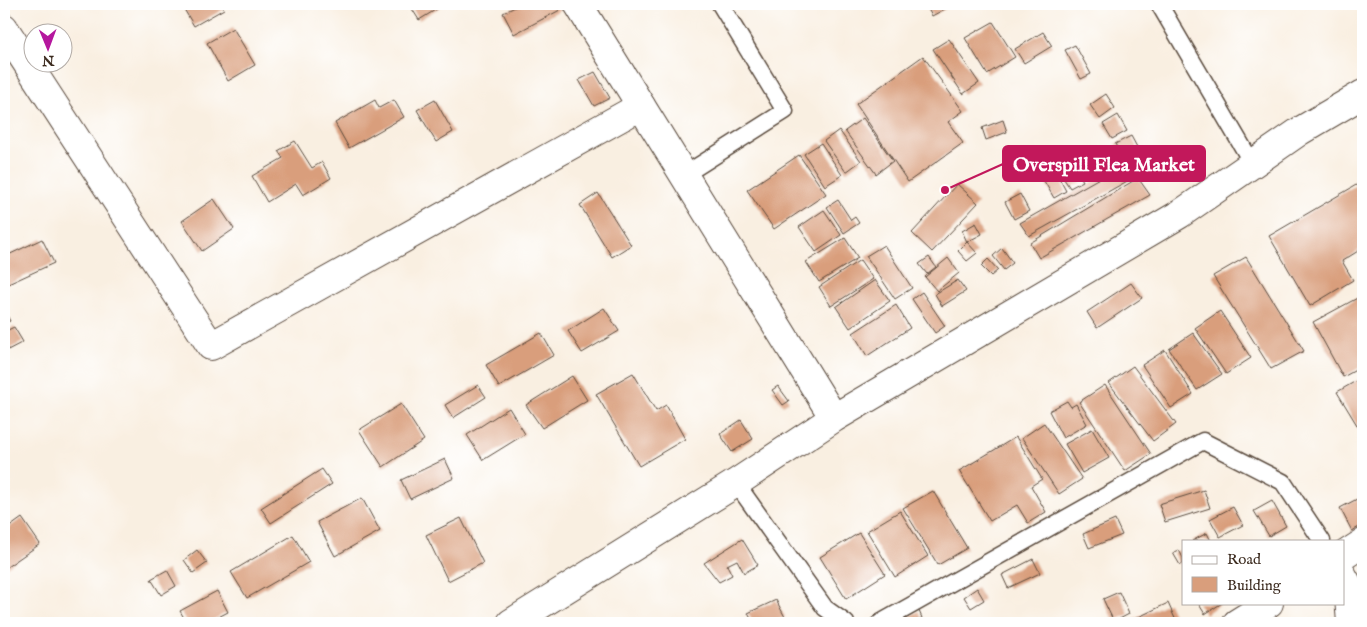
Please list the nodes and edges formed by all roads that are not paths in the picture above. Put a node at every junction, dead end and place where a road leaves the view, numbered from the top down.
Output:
1 (578, 4) edge
2 (720, 4) edge
3 (1159, 4) edge
4 (4, 28) edge
5 (1363, 94) edge
6 (641, 106) junction
7 (1252, 163) junction
8 (684, 175) junction
9 (834, 418) junction
10 (736, 483) junction
11 (1321, 540) edge
12 (1363, 543) edge
13 (1344, 555) edge
14 (1344, 578) edge
15 (1267, 604) edge
16 (511, 623) edge
17 (846, 623) edge
18 (880, 623) edge
19 (1238, 623) edge
20 (1351, 623) edge

1 - 6 street
2 - 8 lane
3 - 7 lane
4 - 6 street
5 - 7 street
6 - 8 street
7 - 9 street
8 - 9 street
9 - 10 street
10 - 16 street
10 - 17 lane
11 - 18 lane
12 - 13 street
14 - 20 street
15 - 19 street

